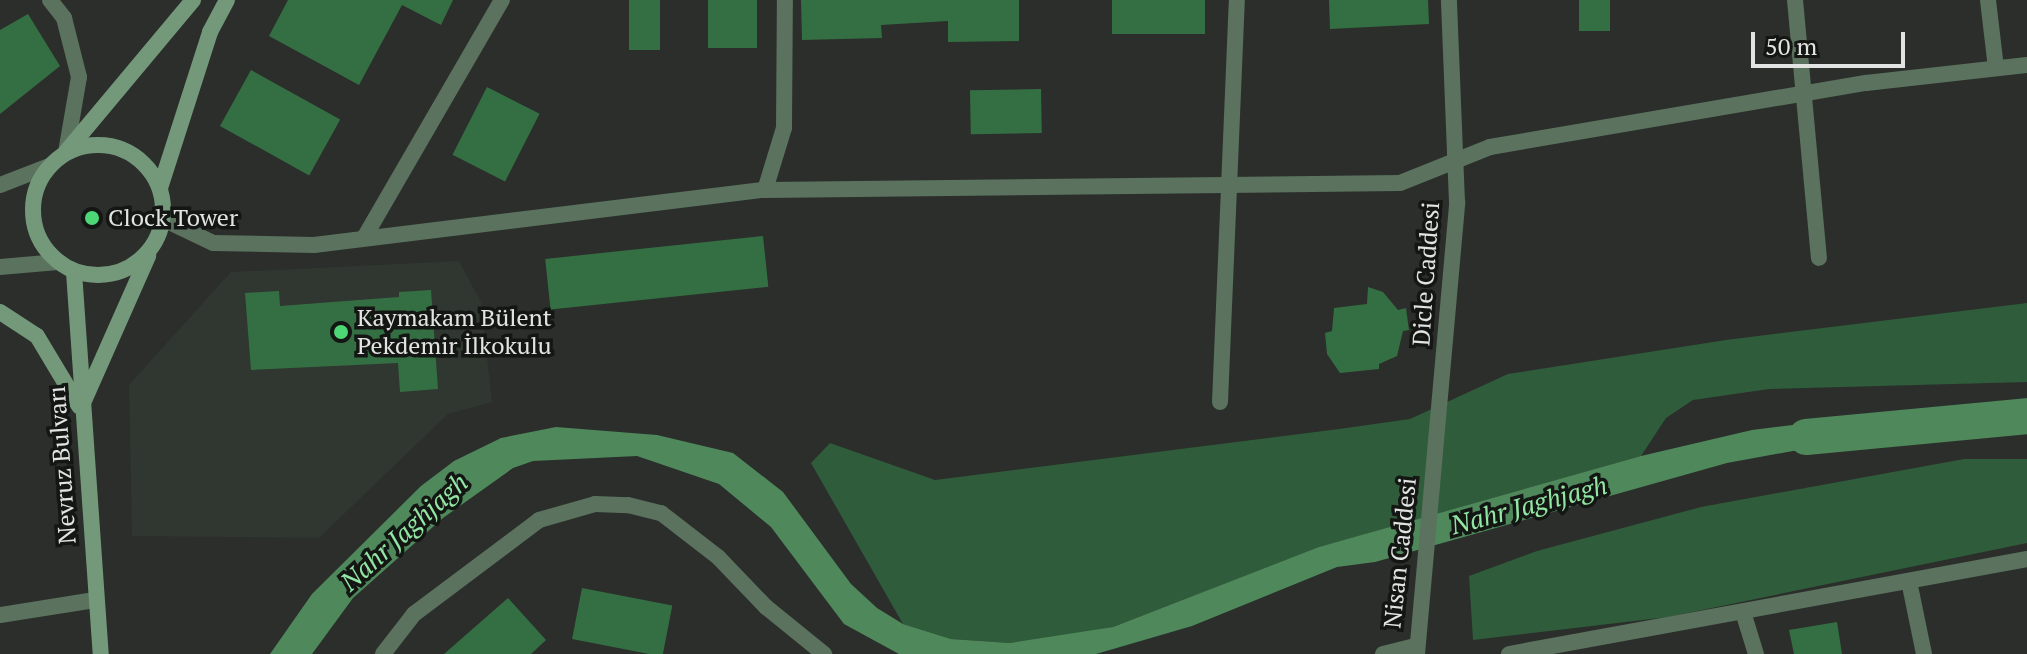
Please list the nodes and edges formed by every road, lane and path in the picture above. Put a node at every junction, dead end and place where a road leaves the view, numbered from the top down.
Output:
1 (50, 0) edge
2 (193, 0) edge
3 (227, 0) edge
4 (502, 0) edge
5 (785, 0) edge
6 (1237, 0) edge
7 (1449, 0) edge
8 (1795, 0) edge
9 (1988, 0) edge
10 (2027, 65) edge
11 (1996, 68) junction
12 (1803, 93) junction
13 (66, 152) junction
14 (1452, 162) junction
15 (49, 166) junction
16 (0, 185) edge
17 (1231, 186) junction
18 (160, 188) junction
19 (765, 190) junction
20 (163, 219) junction
21 (364, 238) junction
22 (151, 249) junction
23 (1819, 258) dead end
24 (58, 262) junction
25 (0, 267) edge
26 (74, 272) junction
27 (0, 312) edge
28 (1220, 402) dead end
29 (80, 408) junction
30 (1434, 456) joint
31 (2027, 559) edge
32 (1909, 581) junction
33 (95, 600) junction
34 (1743, 612) junction
35 (0, 615) edge
36 (1416, 650) edge
37 (101, 654) edge
38 (383, 654) edge
39 (824, 654) edge
40 (1383, 654) edge
41 (1509, 654) edge
42 (1756, 654) edge
43 (1924, 654) edge

1 - 13 street
2 - 13 main road
3 - 18 main road
4 - 21 street
5 - 19 street
6 - 17 street
7 - 14 street, Dicle Caddesi
8 - 12 street
9 - 11 street
10 - 11 street
11 - 12 street
12 - 14 street
12 - 23 street
13 - 15 main road
13 - 18 main road
14 - 17 street
14 - 30 street, Dicle Caddesi
15 - 16 street
15 - 24 main road
17 - 19 street
17 - 28 street
18 - 20 main road
19 - 21 street
20 - 21 street
20 - 22 main road
22 - 26 main road
22 - 29 main road
24 - 25 street
24 - 26 main road
26 - 29 main road, Nevruz Bulvarı
27 - 29 main road
29 - 33 main road, Nevruz Bulvarı
30 - 36 street, Nisan Caddesi
31 - 32 street
32 - 34 street
32 - 43 street
33 - 35 street
33 - 37 main road, Nevruz Bulvarı
34 - 41 street
34 - 42 street
36 - 40 street
38 - 39 street

